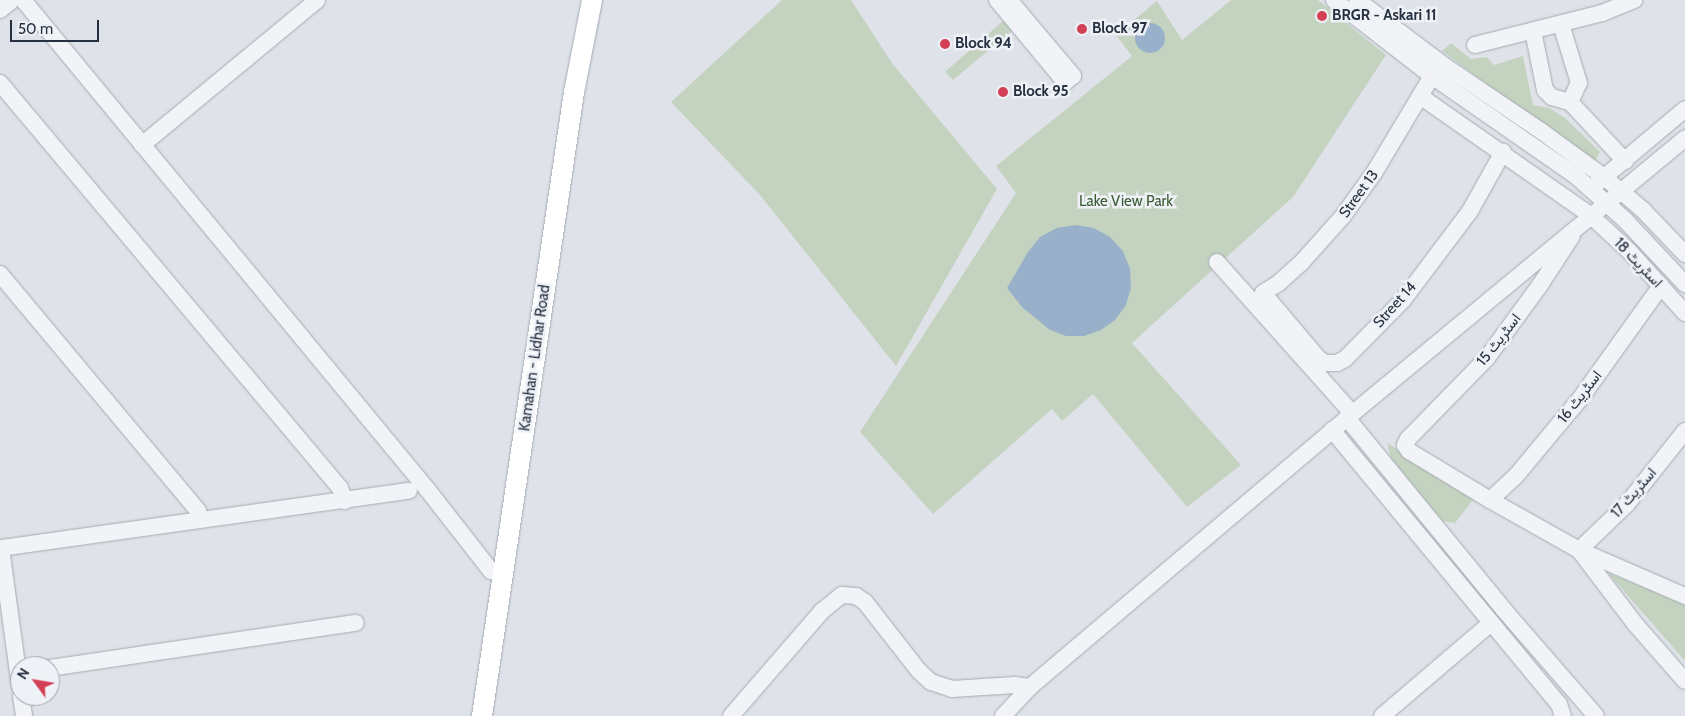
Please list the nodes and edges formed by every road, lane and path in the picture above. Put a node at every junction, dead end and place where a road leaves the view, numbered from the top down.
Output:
1 (8, 0) edge
2 (24, 0) edge
3 (317, 0) edge
4 (592, 0) edge
5 (996, 0) edge
6 (1334, 0) edge
7 (1357, 0) edge
8 (1634, 0) edge
9 (1012, 8) edge
10 (0, 10) edge
11 (1561, 24) junction
12 (1533, 31) junction
13 (1475, 45) dead end
14 (1432, 76) junction
15 (0, 83) edge
16 (1420, 96) junction
17 (1570, 102) junction
18 (1685, 109) edge
19 (1685, 138) edge
20 (142, 145) junction
21 (1503, 152) junction
22 (1625, 161) junction
23 (1604, 177) junction
24 (1591, 189) junction
25 (1621, 191) junction
26 (1606, 202) junction
27 (1585, 219) junction
28 (1685, 254) edge
29 (1216, 262) dead end
30 (0, 274) edge
31 (1685, 284) edge
32 (1661, 286) junction
33 (1263, 293) joint
34 (1685, 313) edge
35 (1349, 415) junction
36 (1332, 430) junction
37 (1685, 431) edge
38 (408, 491) dead end
39 (1490, 500) junction
40 (345, 501) junction
41 (201, 520) junction
42 (0, 545) edge
43 (1579, 550) junction
44 (504, 574) junction
45 (1685, 596) edge
46 (356, 623) dead end
47 (1491, 623) junction
48 (16, 656) edge
49 (60, 667) edge
50 (1685, 682) edge
51 (1030, 687) junction
52 (482, 716) edge
53 (731, 716) edge
54 (1002, 716) edge
55 (1382, 716) edge
56 (1563, 716) edge
57 (1596, 716) edge

1 - 10 street
2 - 20 street
3 - 20 street
4 - 44 main road, Kamahan - Lidhar Road
5 - 9 street
6 - 14 street
7 - 23 street
8 - 11 street
11 - 12 street
11 - 17 street
12 - 13 street
12 - 17 street
14 - 16 street, Street 13
14 - 24 street
15 - 40 street
16 - 21 street, اسٹریٹ 18
16 - 33 street, Street 13
17 - 22 street
18 - 22 street
19 - 25 street
20 - 44 street
21 - 27 street, اسٹریٹ 18
21 - 33 street, Street 14
22 - 23 street
23 - 24 street
23 - 25 street
24 - 26 street
25 - 26 street
25 - 28 street
26 - 27 street
26 - 31 street
27 - 32 street, اسٹریٹ 18
27 - 35 street
27 - 39 street, اسٹریٹ 15
29 - 35 street
30 - 41 street
32 - 34 street, اسٹریٹ 18
32 - 39 street, اسٹریٹ 16
35 - 36 street
35 - 57 street
36 - 47 street
36 - 51 street
37 - 43 street, اسٹریٹ 17
38 - 40 street
39 - 43 street
40 - 41 street
41 - 42 street
42 - 48 street
43 - 45 street
43 - 50 street
44 - 52 main road, Kamahan - Lidhar Road
46 - 49 street
47 - 55 street
47 - 56 street
51 - 53 street
51 - 54 street

